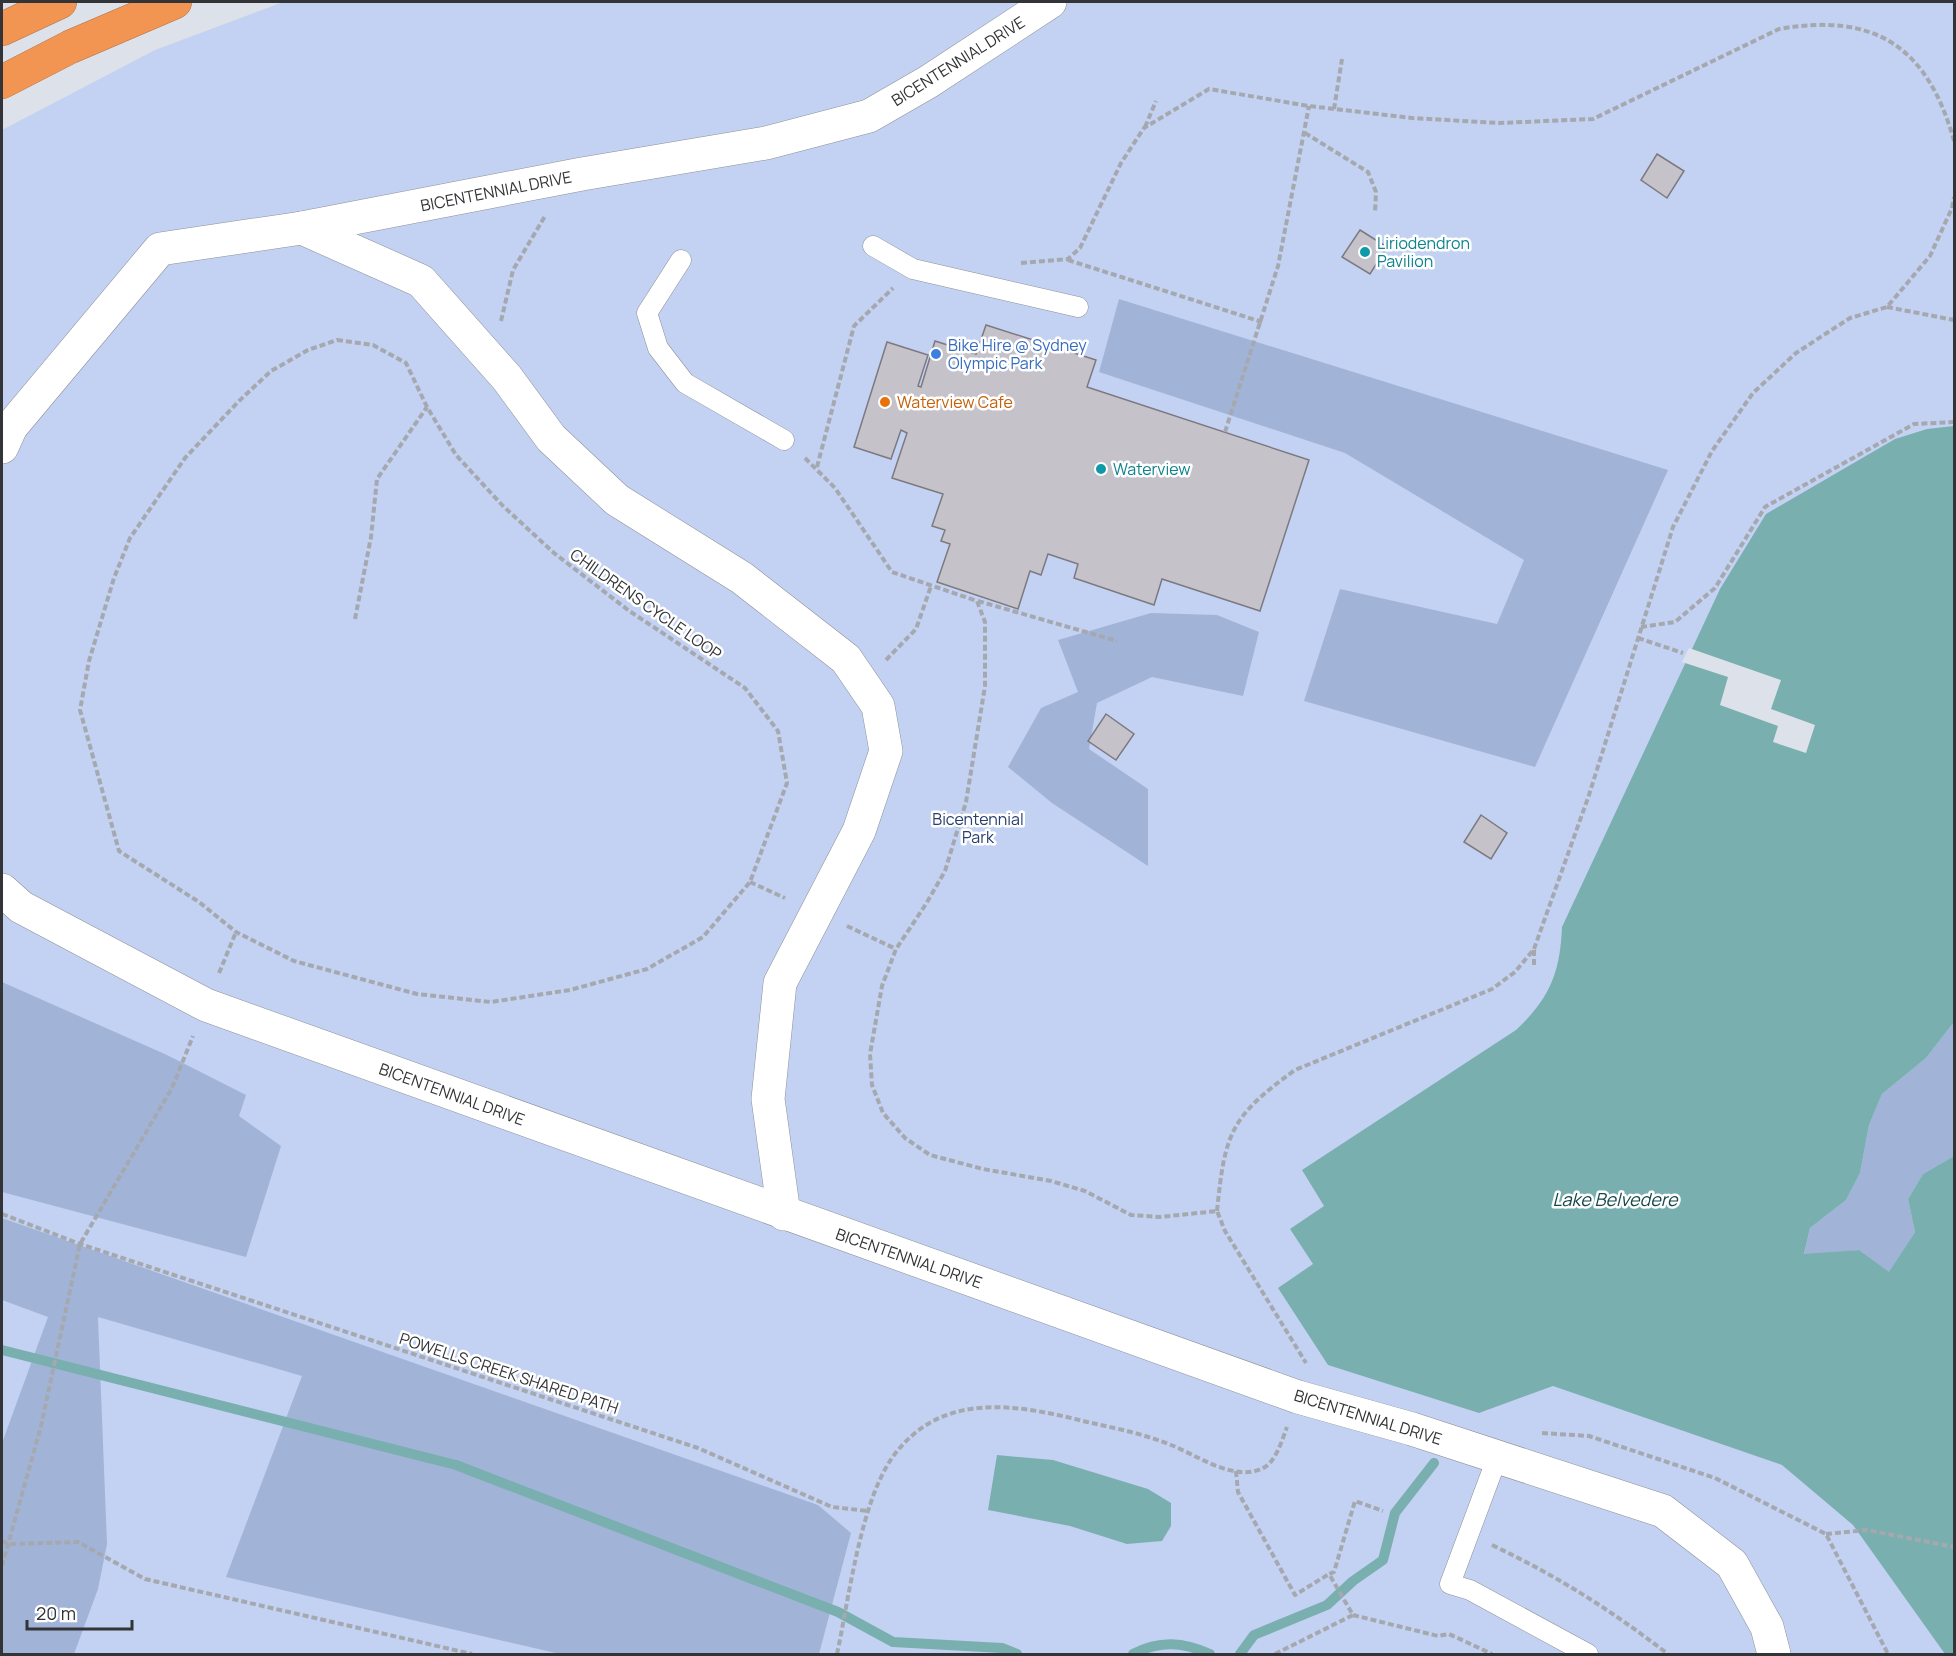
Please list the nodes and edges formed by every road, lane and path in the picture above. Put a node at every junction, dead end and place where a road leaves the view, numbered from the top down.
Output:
1 (60, 2) edge
2 (175, 2) edge
3 (1050, 2) edge
4 (2, 29) edge
5 (1342, 59) dead end
6 (2, 82) edge
7 (1156, 102) dead end
8 (1309, 105) junction
9 (1334, 109) junction
10 (1144, 128) junction
11 (1305, 133) junction
12 (1954, 141) edge
13 (568, 178) junction
14 (1954, 197) edge
15 (1375, 213) dead end
16 (302, 228) junction
17 (873, 246) dead end
18 (1068, 259) junction
19 (681, 260) dead end
20 (913, 268) junction
21 (972, 280) junction
22 (1078, 307) dead end
23 (1887, 307) junction
24 (1954, 320) edge
25 (1262, 322) junction
26 (507, 378) junction
27 (427, 407) junction
28 (1954, 422) edge
29 (1225, 432) dead end
30 (784, 440) joint
31 (2, 447) edge
32 (817, 467) junction
33 (931, 586) junction
34 (977, 601) junction
35 (355, 619) dead end
36 (1641, 627) junction
37 (1638, 638) junction
38 (1117, 641) dead end
39 (1683, 653) dead end
40 (860, 679) junction
41 (2, 890) edge
42 (236, 933) junction
43 (1534, 950) junction
44 (1534, 966) dead end
45 (206, 1005) junction
46 (1217, 1211) junction
47 (2, 1214) edge
48 (784, 1214) junction
49 (80, 1244) junction
50 (1304, 1383) junction
51 (1497, 1458) junction
52 (1236, 1470) junction
53 (868, 1511) junction
54 (1383, 1511) dead end
55 (1826, 1534) dead end
56 (2, 1541) edge
57 (1486, 1542) dead end
58 (8, 1544) junction
59 (1954, 1547) edge
60 (2, 1566) edge
61 (1329, 1574) junction
62 (1353, 1615) junction
63 (472, 1654) edge
64 (837, 1654) edge
65 (1275, 1654) edge
66 (1491, 1654) edge
67 (1588, 1654) edge
68 (1668, 1654) edge
69 (1774, 1654) edge

1 - 4 highway
2 - 6 highway
3 - 13 street, BICENTENNIAL DRIVE
5 - 9 path
7 - 10 path
8 - 9 path
8 - 10 path
8 - 11 path
9 - 12 path
10 - 18 path
11 - 15 path
11 - 25 path
13 - 16 street, BICENTENNIAL DRIVE
13 - 26 path
14 - 23 path
16 - 26 street
16 - 31 street, BICENTENNIAL DRIVE
17 - 20 lane
18 - 21 path
18 - 25 path
19 - 30 lane
20 - 21 lane
20 - 32 path
21 - 22 lane
23 - 24 path
23 - 36 path
25 - 29 path
26 - 40 street
27 - 35 path
27 - 42 path, CHILDRENS CYCLE LOOP
27 - 42 path, CHILDRENS CYCLE LOOP
28 - 36 path
30 - 32 path
32 - 33 path
33 - 34 path
33 - 40 path
34 - 38 path
34 - 46 path
36 - 37 path
37 - 39 path
37 - 43 path
40 - 48 street
41 - 45 street, BICENTENNIAL DRIVE
42 - 45 path
43 - 44 path
43 - 46 path
45 - 48 street, BICENTENNIAL DRIVE
45 - 49 path
46 - 50 path
47 - 49 path, POWELLS CREEK SHARED PATH
48 - 50 street, BICENTENNIAL DRIVE
49 - 53 path, POWELLS CREEK SHARED PATH
49 - 58 path
50 - 51 street, BICENTENNIAL DRIVE
50 - 52 path
51 - 67 lane
51 - 69 street, BICENTENNIAL DRIVE
52 - 53 path
52 - 61 path
53 - 64 path
54 - 61 path
55 - 59 path
56 - 58 path
57 - 68 path
58 - 60 path
58 - 63 path
61 - 62 path
62 - 65 path
62 - 66 path

